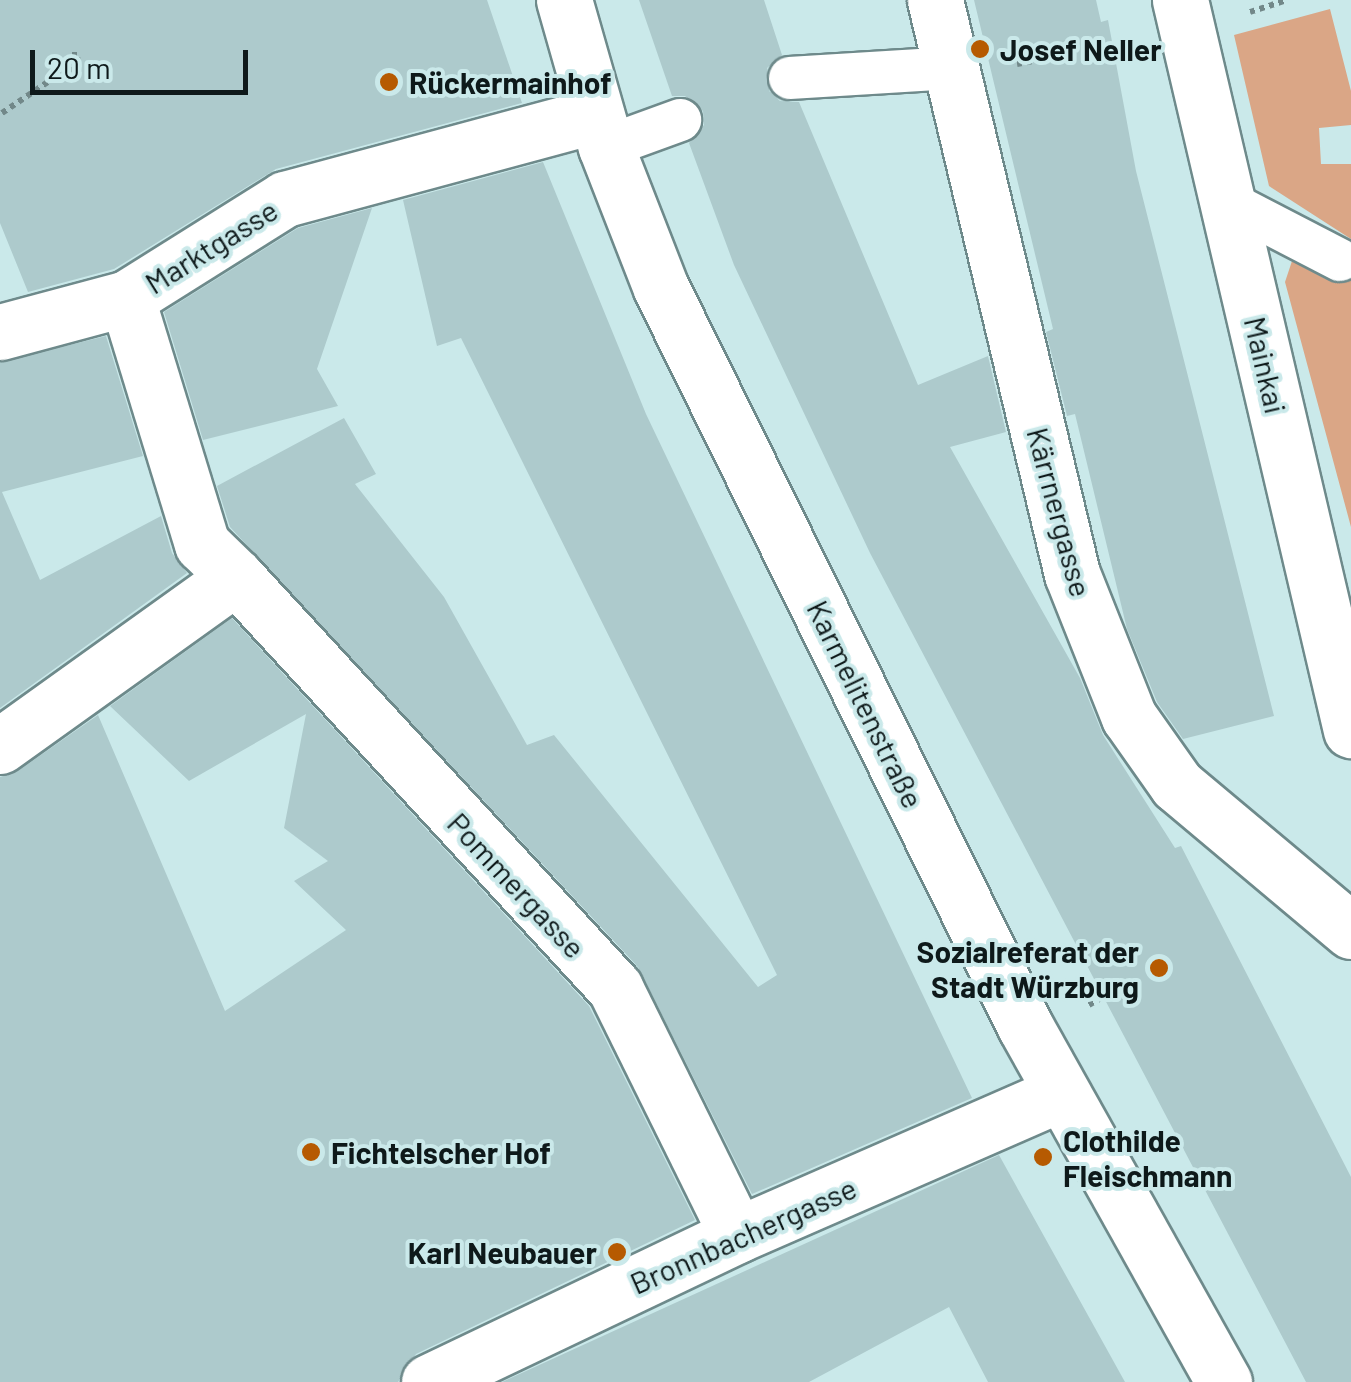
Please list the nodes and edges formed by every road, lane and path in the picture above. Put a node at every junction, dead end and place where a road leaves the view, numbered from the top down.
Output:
1 (564, 0) edge
2 (936, 0) edge
3 (1180, 0) edge
4 (67, 55) dead end
5 (952, 68) junction
6 (790, 78) dead end
7 (2, 114) dead end
8 (680, 120) dead end
9 (601, 131) junction
10 (1228, 202) junction
11 (1340, 260) dead end
12 (127, 298) junction
13 (0, 332) edge
14 (236, 577) junction
15 (1351, 730) edge
16 (0, 746) edge
17 (1351, 931) edge
18 (1060, 1094) junction
19 (737, 1234) junction
20 (429, 1382) edge
21 (1224, 1382) edge

1 - 9 street, Karmelitenstraße
2 - 5 street, Kärrnergasse
3 - 10 street, Mainkai
4 - 7 path
5 - 6 lane
5 - 17 street, Kärrnergasse
8 - 9 lane
9 - 12 street, Marktgasse
9 - 18 street, Karmelitenstraße
10 - 11 lane
10 - 15 street, Mainkai
12 - 13 street, Marktgasse
12 - 14 street, Pommergasse
14 - 16 street
14 - 19 street, Pommergasse
18 - 19 street, Bronnbachergasse
18 - 21 street, Karmelitenstraße
19 - 20 street, Bronnbachergasse

